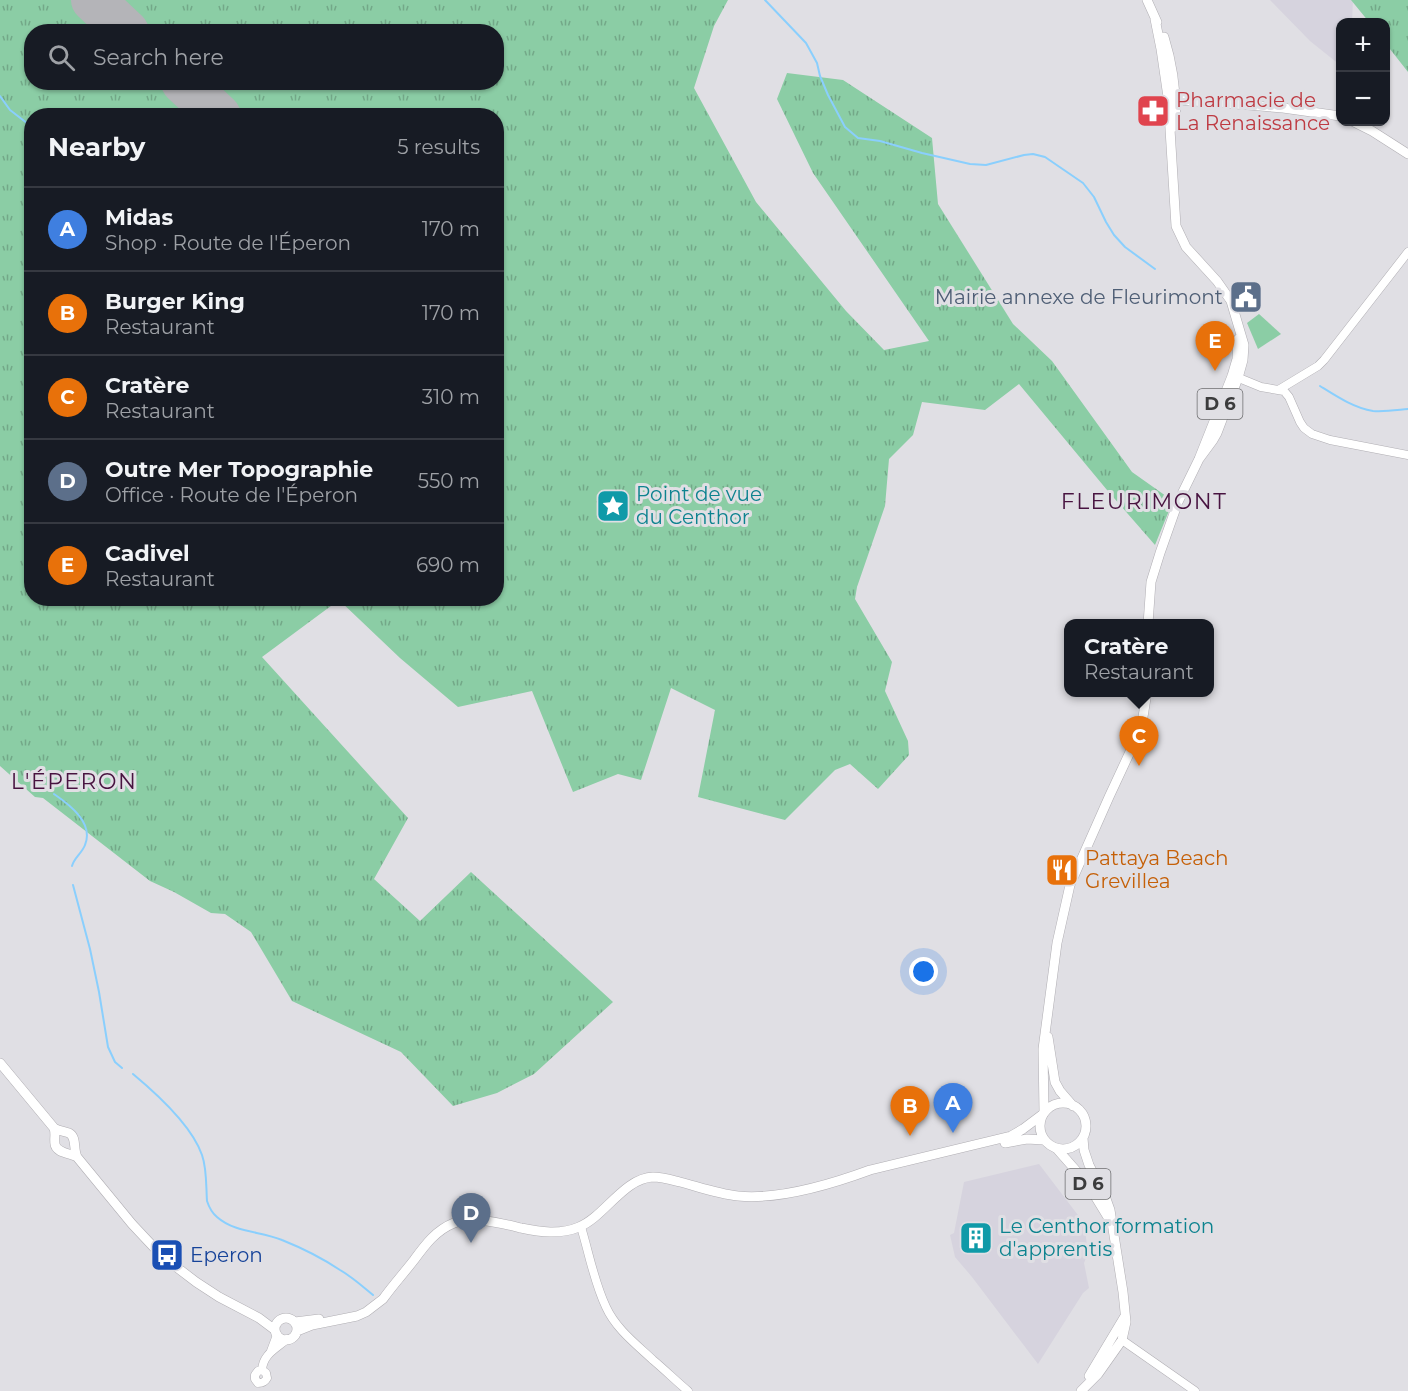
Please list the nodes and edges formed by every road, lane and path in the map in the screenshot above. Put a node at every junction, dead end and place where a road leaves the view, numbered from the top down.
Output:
1 (1147, 0) edge
2 (1155, 19) junction
3 (1176, 100) junction
4 (1336, 115) edge
5 (1362, 126) edge
6 (1408, 154) edge
7 (1173, 170) junction
8 (1408, 252) edge
9 (1235, 377) junction
10 (1280, 389) junction
11 (1408, 455) edge
12 (1148, 619) edge
13 (1145, 697) edge
14 (1047, 1027) junction
15 (0, 1063) edge
16 (1073, 1106) junction
17 (1043, 1113) junction
18 (58, 1132) junction
19 (1083, 1138) junction
20 (1044, 1140) junction
21 (70, 1149) junction
22 (1057, 1149) junction
23 (926, 1158) junction
24 (902, 1169) junction
25 (856, 1176) junction
26 (1112, 1225) junction
27 (581, 1227) junction
28 (1123, 1318) junction
29 (296, 1326) junction
30 (277, 1328) junction
31 (287, 1339) junction
32 (1122, 1340) junction
33 (271, 1351) junction
34 (258, 1387) edge
35 (688, 1391) edge
36 (1081, 1391) edge
37 (1195, 1391) edge

1 - 2 main road, D 6
2 - 3 main road
2 - 7 main road, D 6
3 - 4 main road
3 - 7 main road, D 6
5 - 6 main road
7 - 9 main road, D 6
8 - 10 street
9 - 10 street
9 - 12 main road, D 6
10 - 11 street
13 - 14 main road
14 - 16 main road
14 - 17 main road
15 - 18 main road
16 - 17 main road
16 - 19 main road
17 - 20 main road
17 - 23 main road
18 - 21 main road
18 - 21 main road
19 - 22 main road
19 - 26 main road, D 6
20 - 22 main road
20 - 24 main road
21 - 30 main road
22 - 26 main road, D 6
23 - 24 main road
23 - 25 main road
24 - 25 main road
25 - 27 main road
26 - 28 main road, D 6
27 - 29 main road
27 - 35 street
28 - 32 main road, D 6
28 - 36 main road, D 6
29 - 30 main road
29 - 31 main road
30 - 31 main road
30 - 33 street
31 - 33 street
32 - 36 main road, D 6
32 - 37 street
33 - 34 street

